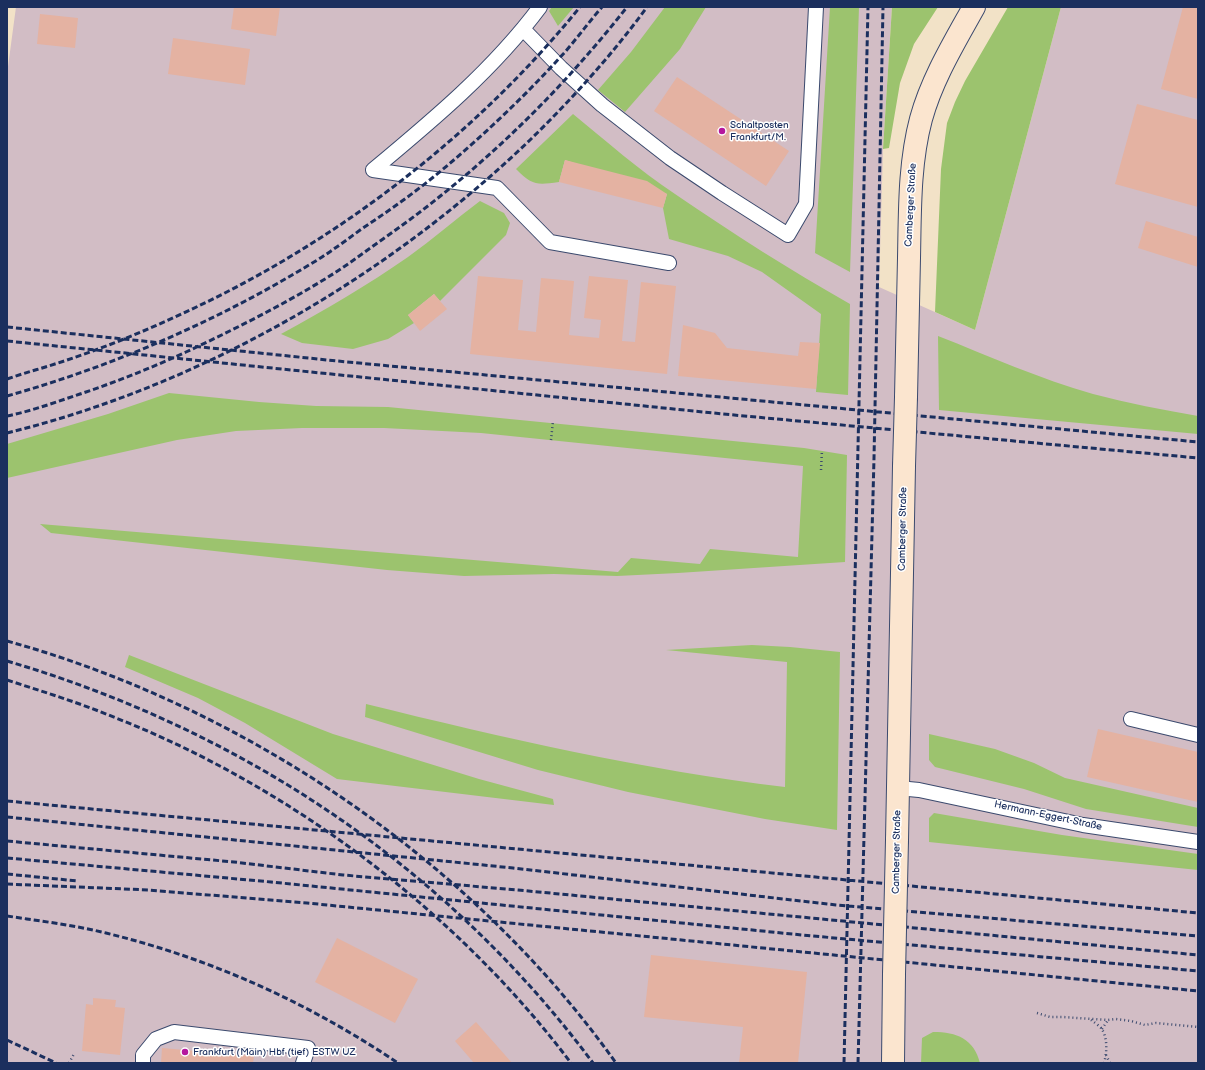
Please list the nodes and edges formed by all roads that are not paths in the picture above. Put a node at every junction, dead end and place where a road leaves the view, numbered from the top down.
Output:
1 (540, 7) edge
2 (816, 7) edge
3 (974, 7) edge
4 (523, 30) junction
5 (669, 263) dead end
6 (1131, 719) dead end
7 (1198, 735) edge
8 (898, 788) junction
9 (1198, 842) edge
10 (143, 1063) edge
11 (303, 1063) edge
12 (893, 1063) edge

1 - 4 lane
2 - 4 lane
3 - 8 street, Camberger Straße, bridge
4 - 5 lane
6 - 7 lane
8 - 9 lane, Hermann-Eggert-Straße
8 - 12 street, Camberger Straße, bridge
10 - 11 lane

